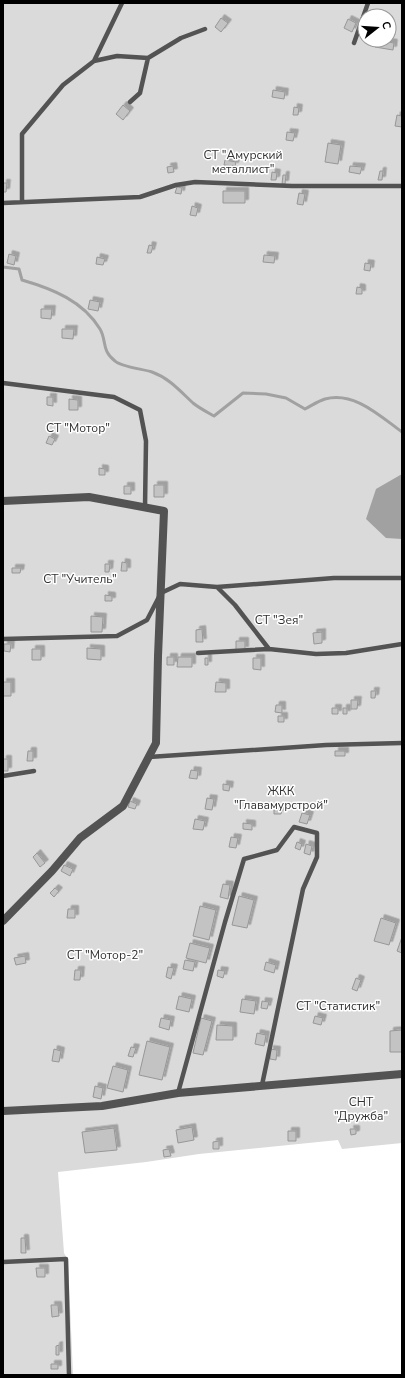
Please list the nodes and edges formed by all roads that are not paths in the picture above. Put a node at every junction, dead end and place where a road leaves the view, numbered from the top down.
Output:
1 (122, 3) edge
2 (368, 3) edge
3 (205, 29) dead end
4 (354, 42) dead end
5 (148, 58) junction
6 (94, 61) junction
7 (130, 102) dead end
8 (402, 186) edge
9 (22, 202) junction
10 (3, 203) edge
11 (3, 382) edge
12 (3, 501) edge
13 (145, 507) junction
14 (402, 578) edge
15 (217, 587) junction
16 (161, 593) junction
17 (3, 638) edge
18 (402, 644) edge
19 (269, 649) junction
20 (198, 653) dead end
21 (402, 743) edge
22 (149, 757) junction
23 (34, 771) dead end
24 (3, 776) edge
25 (3, 920) edge
26 (402, 1074) edge
27 (262, 1085) junction
28 (178, 1093) junction
29 (3, 1111) edge
30 (3, 1262) edge
31 (69, 1375) edge

1 - 6 lane
2 - 4 lane
3 - 5 lane
5 - 6 lane
5 - 7 lane
6 - 9 lane
8 - 9 lane
9 - 10 lane
11 - 13 lane
12 - 13 street
13 - 16 street
14 - 15 lane
15 - 16 lane
15 - 19 lane
16 - 17 lane
16 - 22 street
18 - 19 lane
19 - 20 lane
21 - 22 lane
22 - 25 street
23 - 24 lane
26 - 27 street
27 - 28 street
27 - 28 lane
28 - 29 street
30 - 31 lane

